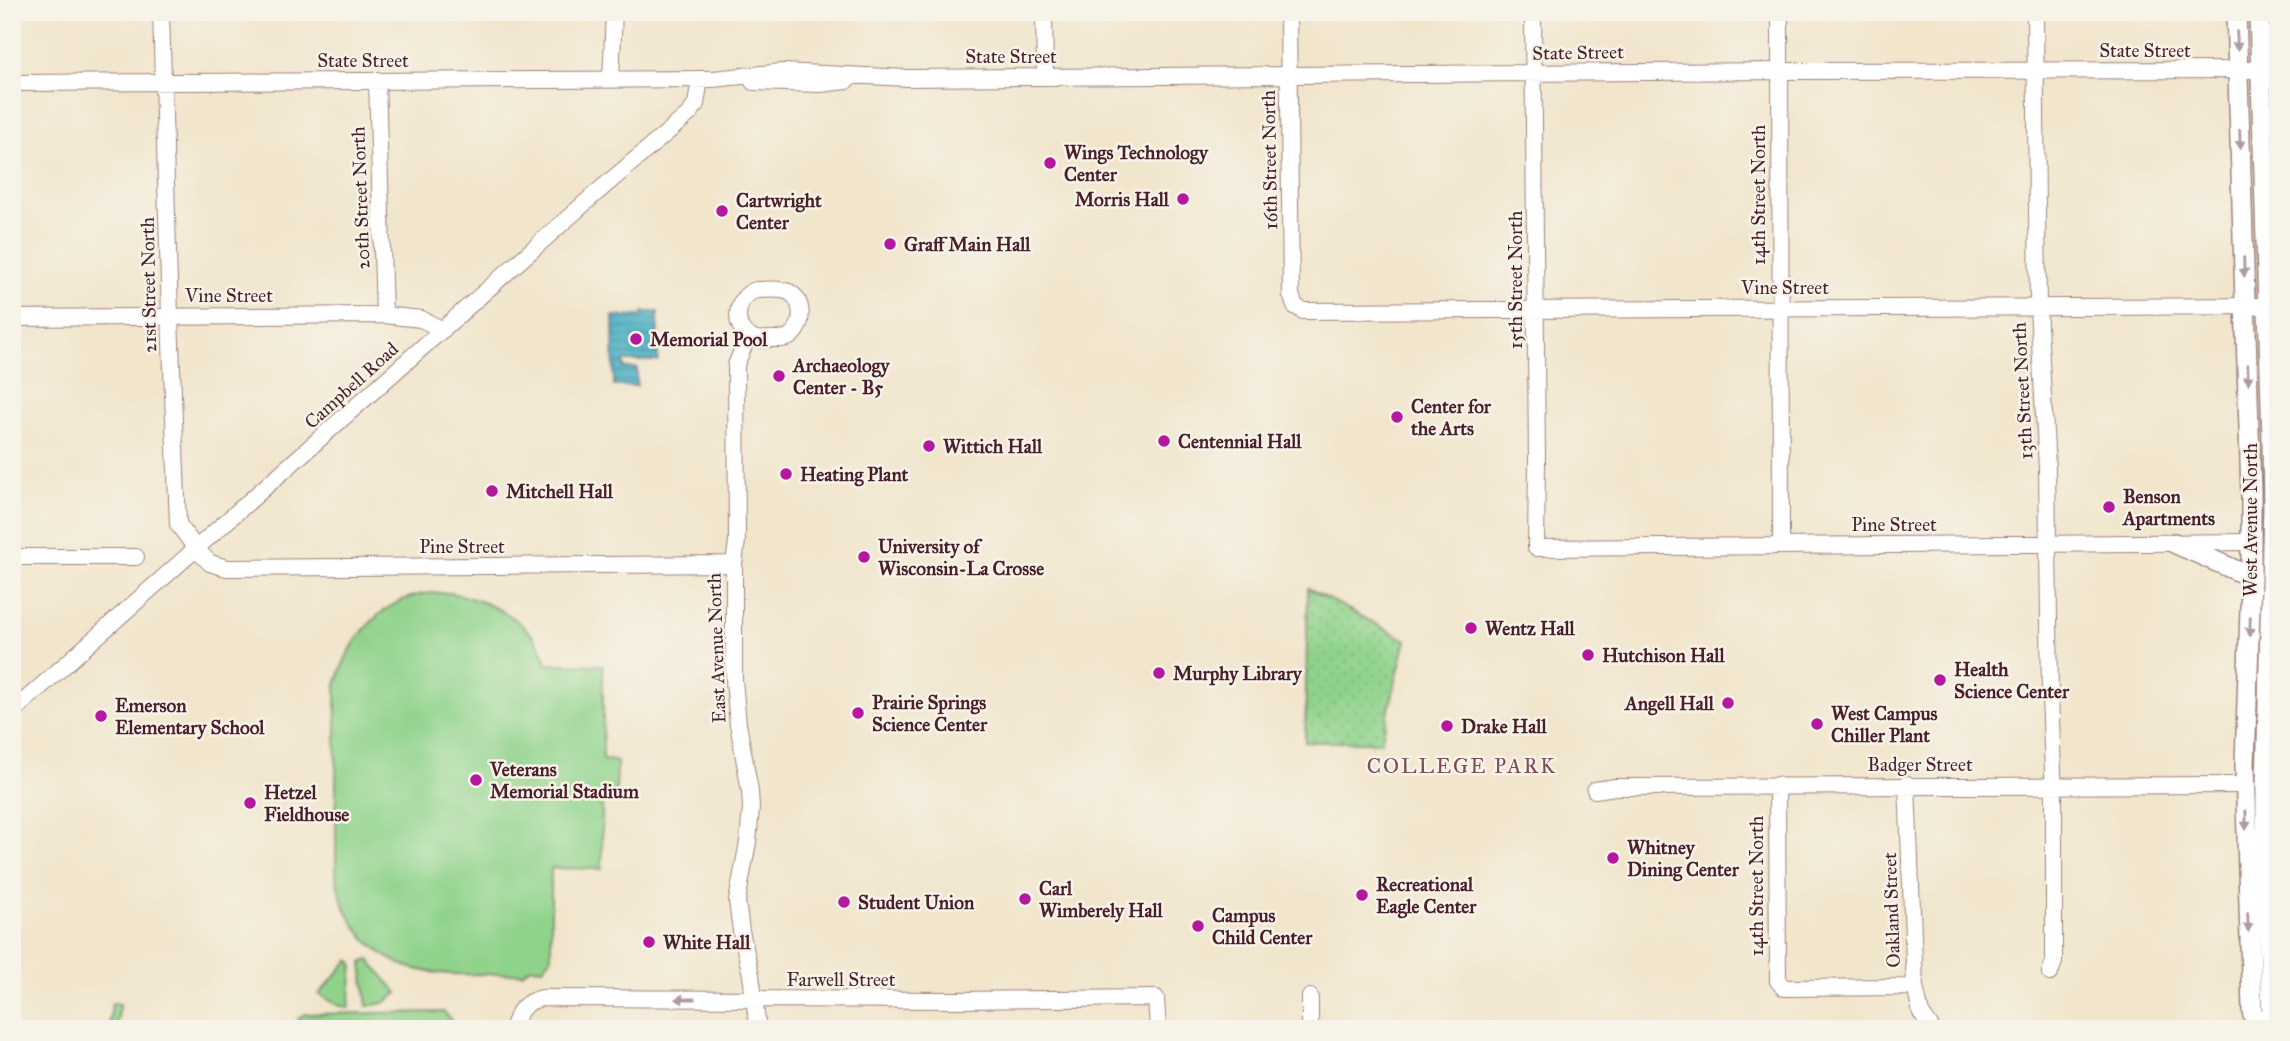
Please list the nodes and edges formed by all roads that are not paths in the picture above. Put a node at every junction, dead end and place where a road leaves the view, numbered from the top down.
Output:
1 (161, 12) edge
2 (614, 12) edge
3 (1044, 12) edge
4 (1288, 12) edge
5 (1533, 12) edge
6 (1780, 12) edge
7 (2035, 12) edge
8 (2236, 12) edge
9 (2259, 12) edge
10 (2269, 70) edge
11 (1779, 71) junction
12 (2036, 71) junction
13 (2238, 71) junction
14 (1289, 74) junction
15 (1534, 74) junction
16 (1045, 76) junction
17 (706, 79) junction
18 (377, 80) junction
19 (611, 80) junction
20 (165, 82) junction
21 (12, 83) edge
22 (1295, 306) joint
23 (2245, 306) junction
24 (2272, 306) edge
25 (1779, 307) junction
26 (2038, 307) junction
27 (1536, 310) junction
28 (384, 315) junction
29 (170, 317) junction
30 (12, 318) edge
31 (443, 330) junction
32 (748, 336) dead end
33 (2252, 542) junction
34 (2174, 543) junction
35 (2275, 543) edge
36 (1781, 545) junction
37 (2048, 545) junction
38 (1536, 548) joint
39 (197, 550) junction
40 (12, 557) edge
41 (136, 557) dead end
42 (734, 564) junction
43 (2251, 577) junction
44 (12, 712) edge
45 (2053, 784) junction
46 (1777, 785) junction
47 (1908, 785) junction
48 (2245, 785) junction
49 (2272, 785) edge
50 (1595, 790) dead end
51 (2050, 973) dead end
52 (1915, 987) junction
53 (1310, 997) dead end
54 (753, 1000) junction
55 (2262, 1026) edge
56 (512, 1029) edge
57 (748, 1029) edge
58 (758, 1029) edge
59 (1158, 1029) edge
60 (1310, 1029) edge
61 (1932, 1029) edge

1 - 20 street, 21st Street North
2 - 19 street
3 - 16 street
4 - 14 street, 16th Street North
5 - 15 street, 15th Street North
6 - 11 street, 14th Street North
7 - 12 street, 13th Street North
8 -> 13 main road, West Avenue North
9 - 10 main road, West Avenue North
10 - 13 street, State Street
10 - 24 main road, West Avenue North
11 - 12 street, State Street
11 - 15 street, State Street
11 - 25 street, 14th Street North
12 - 13 street, State Street
12 - 26 street, 13th Street North
13 -> 23 main road, West Avenue North
14 - 15 street, State Street
14 - 16 street, State Street
14 - 22 street, 16th Street North
15 - 27 street, 15th Street North
16 - 17 street, State Street
17 - 19 street, State Street
17 - 31 street, Campbell Road
18 - 19 street, State Street
18 - 20 street, State Street
18 - 28 street, 20th Street North
20 - 21 street, State Street
20 - 29 street, 21st Street North
22 - 27 street, Vine Street
23 - 24 street, Vine Street
23 - 26 street, Vine Street
23 -> 33 main road, West Avenue North
24 - 35 main road, West Avenue North
25 - 26 street, Vine Street
25 - 27 street, Vine Street
25 - 36 street, 14th Street North
26 - 37 street, 13th Street North
27 - 38 street, 15th Street North
28 - 29 street, Vine Street
28 - 31 street, Vine Street
29 - 30 street, Vine Street
29 - 39 street, 21st Street North
31 - 39 street, Campbell Road
32 - 42 street, East Avenue North
33 - 34 street, Pine Street
33 - 43 main road, West Avenue North
34 - 37 street, Pine Street
34 - 43 main road
35 - 49 main road, West Avenue North
36 - 37 street, Pine Street
36 - 38 street, Pine Street
37 - 45 street, 13th Street North
39 - 42 street, Pine Street
39 - 44 street, Campbell Road
40 - 41 street
42 - 54 street, East Avenue North
43 -> 48 main road, West Avenue North
45 - 47 street, Badger Street
45 - 48 street, Badger Street
45 - 51 street
46 - 47 street, Badger Street
46 - 50 street, Badger Street
46 - 52 street, 14th Street North
47 - 52 street, Oakland Street
48 -> 55 main road, West Avenue North
49 - 55 main road, West Avenue North
52 - 61 street, Oakland Street
53 - 60 street
54 -> 56 street, Farwell Street
54 - 57 street, East Avenue North
54 - 58 street, East Avenue North
54 - 59 street, Farwell Street

